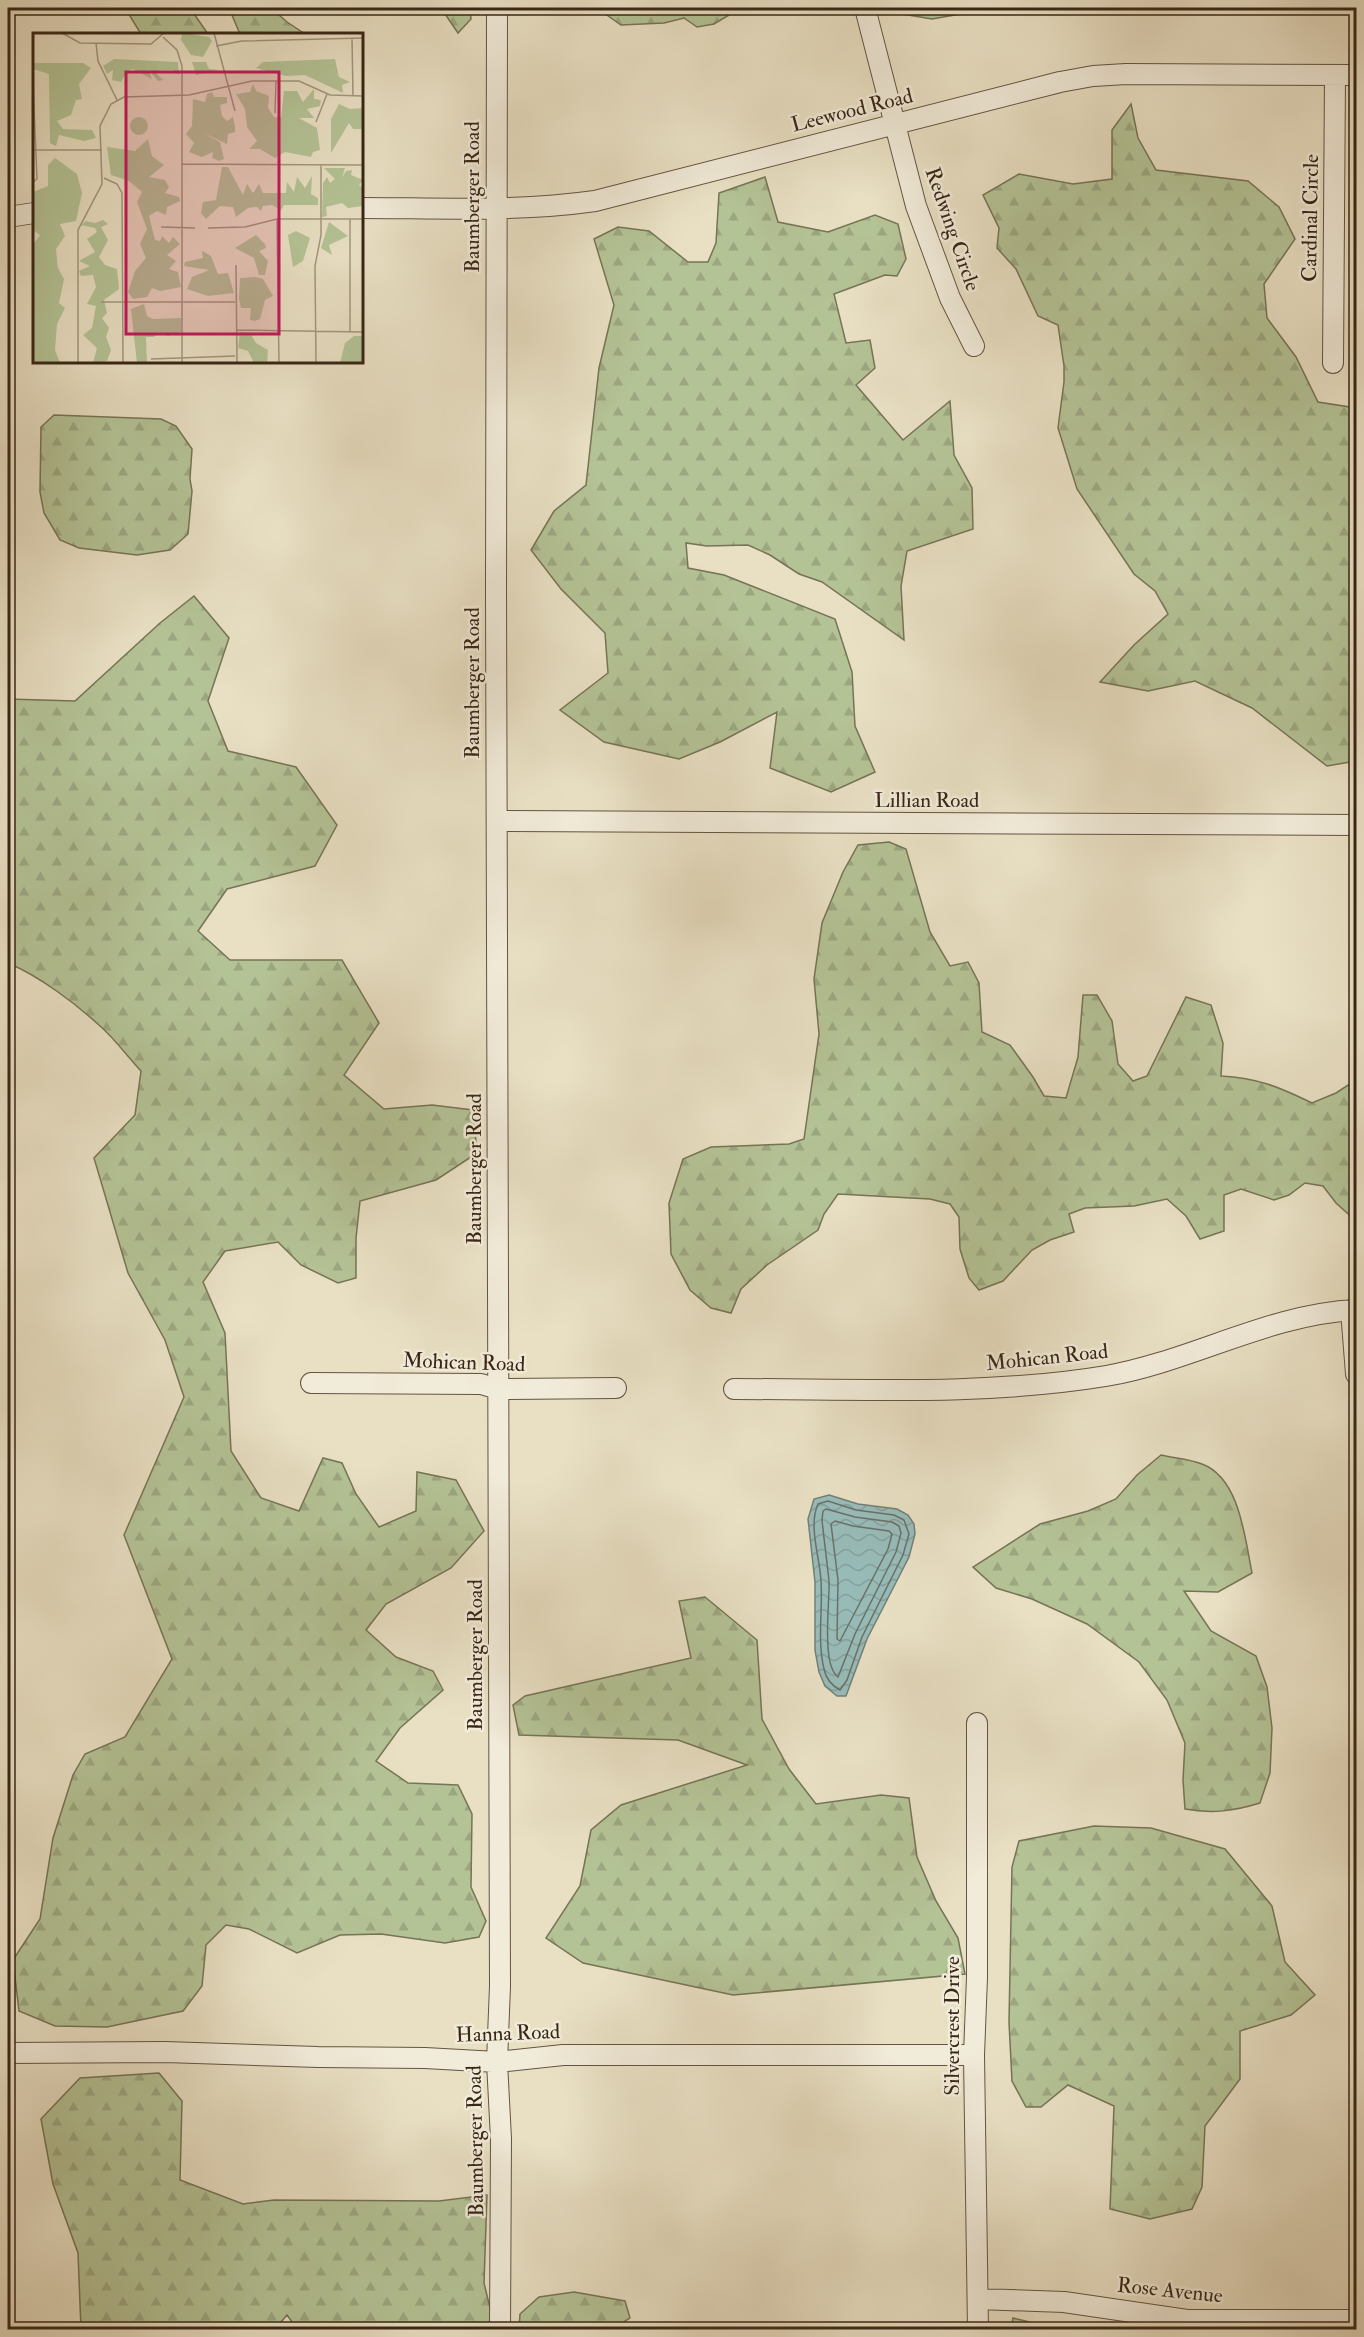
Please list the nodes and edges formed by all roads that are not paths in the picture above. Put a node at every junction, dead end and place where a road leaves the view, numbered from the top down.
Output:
1 (497, 8) edge
2 (865, 8) edge
3 (1335, 75) junction
4 (1356, 75) edge
5 (894, 124) junction
6 (363, 208) edge
7 (496, 209) junction
8 (33, 213) edge
9 (8, 217) edge
10 (974, 346) dead end
11 (1333, 363) dead end
12 (497, 821) junction
13 (1356, 825) edge
14 (1354, 1310) edge
15 (1356, 1374) edge
16 (311, 1383) dead end
17 (616, 1388) dead end
18 (498, 1389) junction
19 (734, 1389) dead end
20 (977, 1723) dead end
21 (8, 2053) edge
22 (974, 2055) junction
23 (497, 2062) junction
24 (979, 2299) junction
25 (1356, 2320) edge
26 (501, 2330) edge
27 (978, 2330) edge

1 - 7 street, Baumberger Road
2 - 5 street, Redwing Circle
3 - 4 street, Leewood Road
3 - 5 street, Leewood Road
3 - 11 street, Cardinal Circle
5 - 7 street, Leewood Road
5 - 10 street, Redwing Circle
6 - 7 street, Leewood Road
7 - 12 street, Baumberger Road
8 - 9 street
12 - 13 street, Lillian Road
12 - 18 street, Baumberger Road
14 - 15 street
14 - 19 street, Mohican Road
16 - 18 street, Mohican Road
17 - 18 street, Mohican Road
18 - 23 street, Baumberger Road
20 - 22 street, Silvercrest Drive
21 - 23 street, Hanna Road
22 - 23 street, Hanna Road
22 - 24 street, Silvercrest Drive
23 - 26 street, Baumberger Road
24 - 25 street, Rose Avenue
24 - 27 street, Silvercrest Drive

